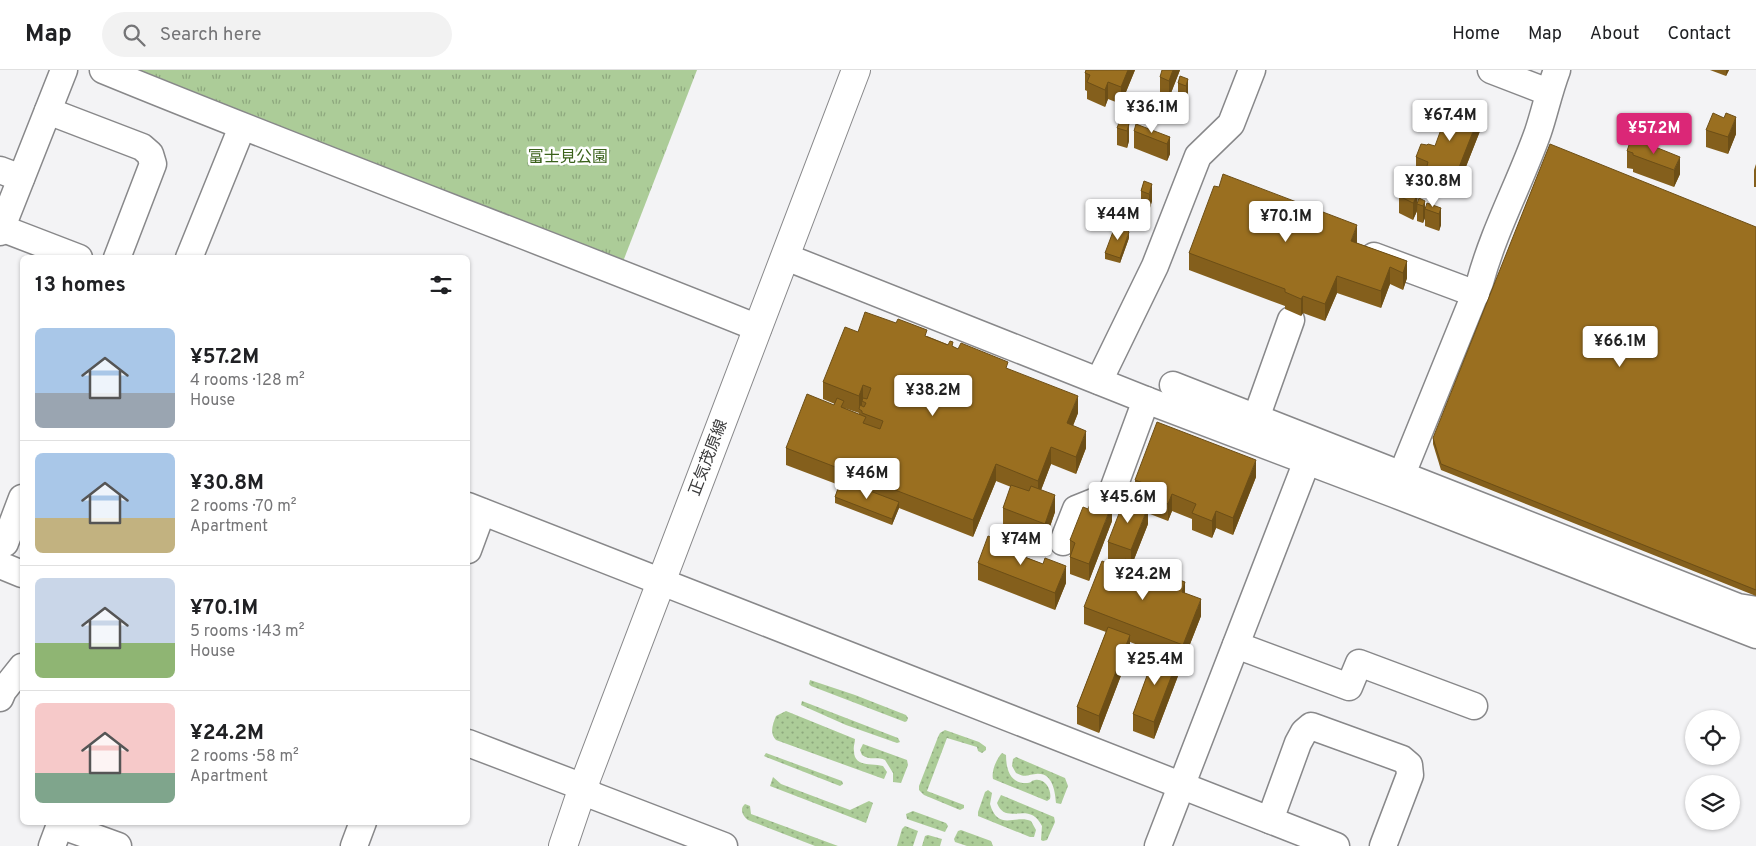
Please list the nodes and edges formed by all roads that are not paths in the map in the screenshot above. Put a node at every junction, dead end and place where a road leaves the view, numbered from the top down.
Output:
1 (64, 70) edge
2 (103, 70) edge
3 (856, 70) edge
4 (1252, 70) edge
5 (1491, 70) edge
6 (1553, 81) edge
7 (48, 111) junction
8 (242, 127) junction
9 (11, 174) edge
10 (1, 230) edge
11 (1362, 251) edge
12 (71, 255) edge
13 (118, 255) edge
14 (190, 255) edge
15 (786, 257) junction
16 (1476, 294) junction
17 (1291, 320) dead end
18 (758, 328) junction
19 (1099, 381) junction
20 (1173, 385) dead end
21 (1146, 400) junction
22 (1256, 418) junction
23 (1307, 461) junction
24 (1402, 474) junction
25 (20, 503) edge
26 (475, 509) edge
27 (470, 538) edge
28 (0, 541) edge
29 (1063, 542) dead end
30 (0, 565) edge
31 (20, 573) edge
32 (662, 581) junction
33 (1756, 610) edge
34 (1756, 635) edge
35 (1236, 645) junction
36 (13, 670) edge
37 (0, 698) edge
38 (1474, 706) dead end
39 (470, 744) edge
40 (1181, 786) junction
41 (583, 787) junction
42 (1270, 820) junction
43 (362, 825) edge
44 (58, 831) edge
45 (113, 837) edge
46 (354, 846) edge
47 (563, 846) edge
48 (724, 846) edge
49 (1158, 846) edge
50 (1336, 846) edge
51 (1383, 846) edge

1 - 7 street
2 - 8 street
3 - 15 main road, 正気茂原線
4 - 19 street
5 - 6 street
6 - 16 street
7 - 9 street
7 - 13 street
8 - 14 street
8 - 18 street
9 - 10 street
10 - 12 street
11 - 16 street
15 - 18 main road, 正気茂原線
15 - 19 street
16 - 24 street
17 - 22 street
18 - 32 main road, 正気茂原線
19 - 21 street
20 - 22 street
21 - 23 street
21 - 29 street
22 - 24 street
23 - 34 street
23 - 35 street
24 - 33 street
25 - 28 street
26 - 27 street
26 - 32 street
30 - 31 street
32 - 40 street
32 - 41 main road, 正気茂原線
35 - 38 street
35 - 40 street
36 - 37 street
39 - 41 street
40 - 42 street
40 - 49 street
41 - 47 main road, 正気茂原線
41 - 48 street
42 - 50 street
42 - 51 street
43 - 46 street
44 - 45 street

